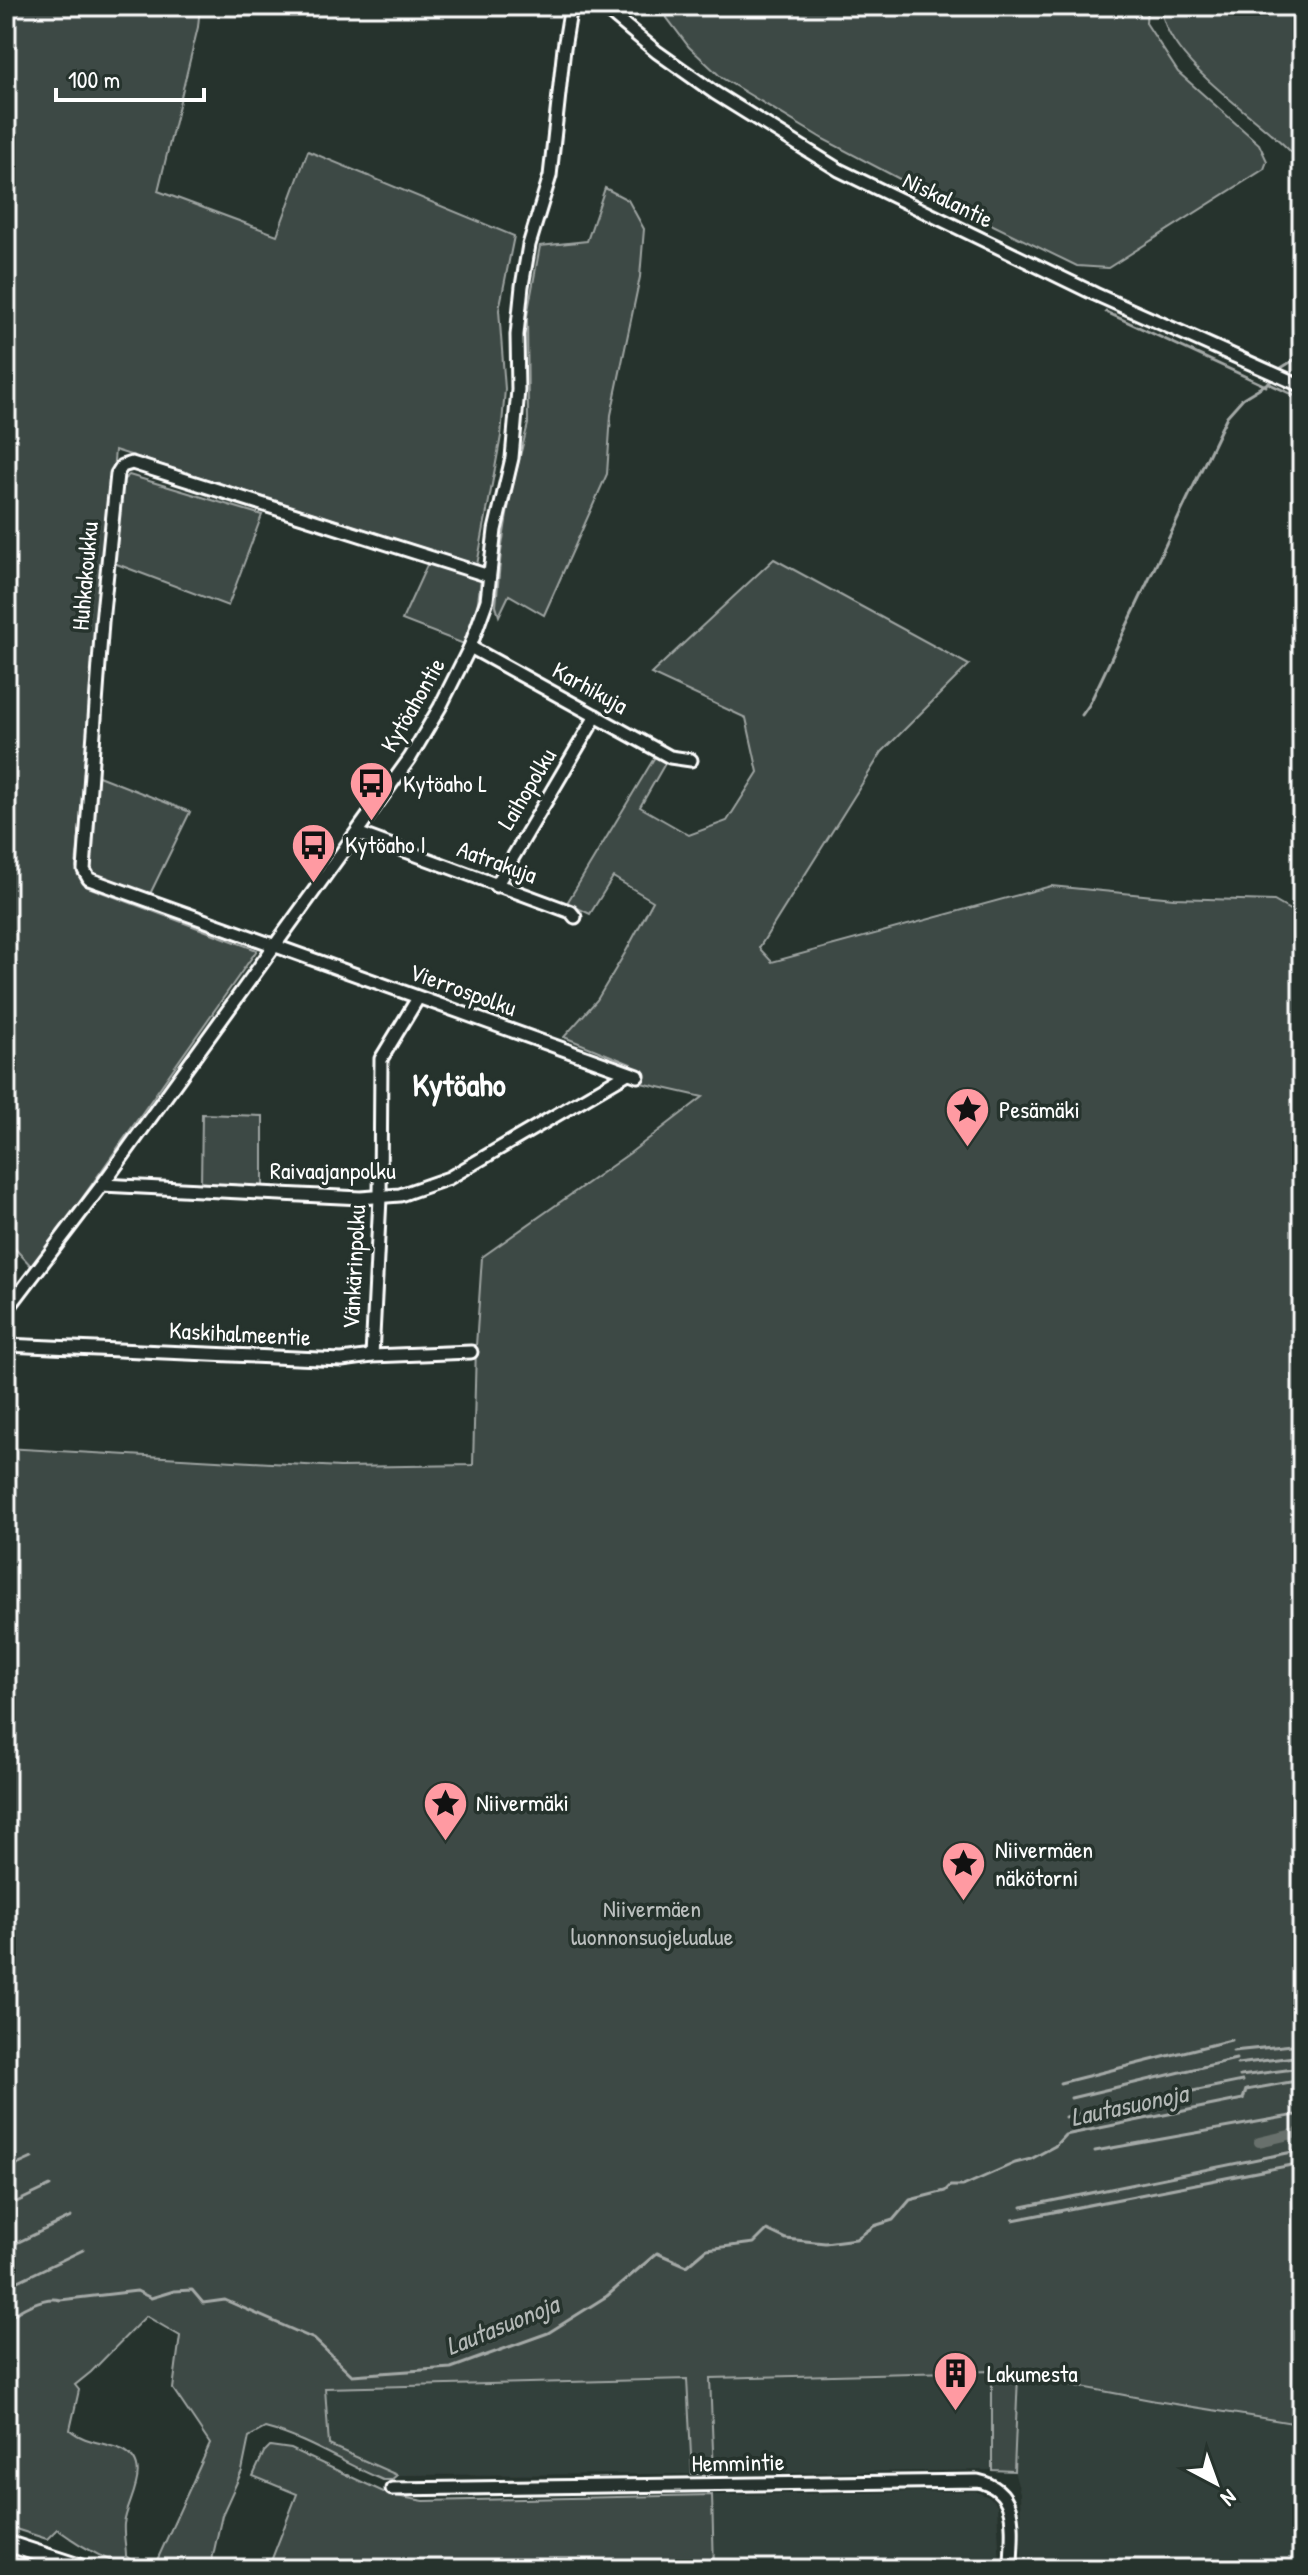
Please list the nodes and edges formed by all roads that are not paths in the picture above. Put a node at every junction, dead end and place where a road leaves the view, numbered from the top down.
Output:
1 (571, 6) edge
2 (602, 6) edge
3 (1302, 386) edge
4 (489, 576) junction
5 (470, 647) junction
6 (596, 716) junction
7 (691, 760) dead end
8 (357, 833) junction
9 (496, 886) junction
10 (575, 917) dead end
11 (273, 946) junction
12 (418, 998) junction
13 (633, 1074) joint
14 (102, 1185) junction
15 (380, 1198) junction
16 (6, 1311) edge
17 (6, 1345) edge
18 (471, 1352) dead end
19 (372, 1356) junction
20 (392, 2489) dead end
21 (6, 2543) edge
22 (64, 2566) edge
23 (86, 2569) edge
24 (1011, 2569) edge

1 - 4 street, Kytöahontie
2 - 3 street, Niskalantie
4 - 5 street, Kytöahontie
4 - 11 street, Huhkakoukku
5 - 6 street, Karhikuja
5 - 8 street, Kytöahontie
6 - 7 street, Karhikuja
6 - 9 street, Laihopolku
8 - 9 street, Aatrakuja
8 - 11 street, Kytöahontie
9 - 10 street, Aatrakuja
11 - 12 street, Vierrospolku
11 - 14 street, Kytöahontie
12 - 13 street, Vierrospolku
12 - 15 street, Vänkärinpolku
13 - 15 street, Raivaajanpolku
14 - 15 street, Raivaajanpolku
14 - 16 street, Kytöahontie
15 - 19 street, Vänkärinpolku
17 - 19 street, Kaskihalmeentie
18 - 19 street, Kaskihalmeentie
20 - 24 street, Hemmintie
21 - 22 main road
22 - 23 main road

